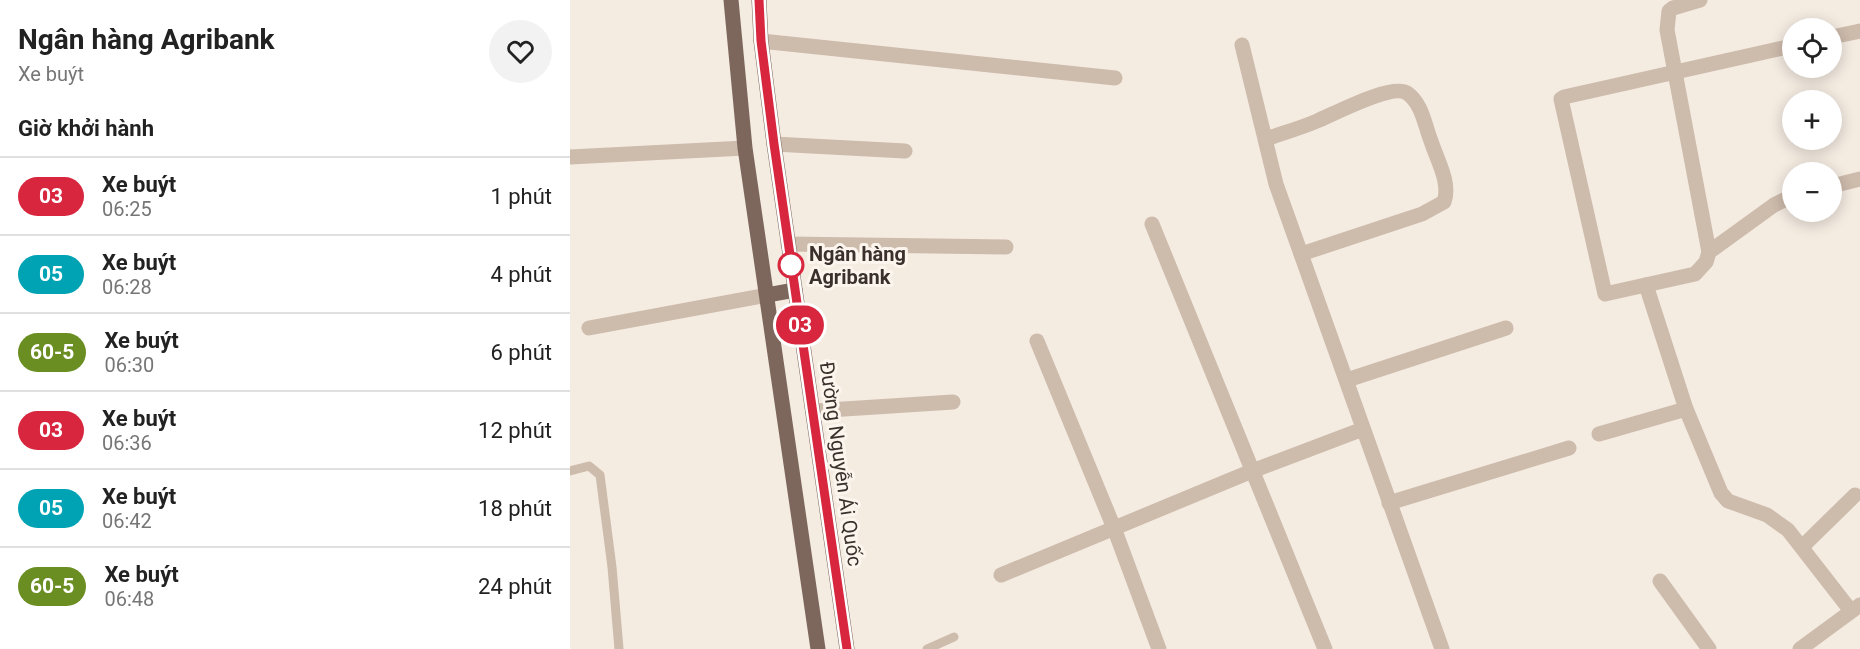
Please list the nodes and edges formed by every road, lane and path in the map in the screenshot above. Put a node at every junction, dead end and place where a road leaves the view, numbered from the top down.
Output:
1 (731, 0) edge
2 (759, 0) edge
3 (1700, 0) edge
4 (1860, 31) edge
5 (1842, 35) edge
6 (761, 41) junction
7 (1242, 45) dead end
8 (1782, 48) edge
9 (1674, 73) junction
10 (1114, 78) dead end
11 (1266, 139) junction
12 (774, 144) junction
13 (745, 148) junction
14 (905, 152) dead end
15 (570, 157) edge
16 (1860, 179) edge
17 (1842, 184) edge
18 (1782, 201) edge
19 (1152, 224) dead end
20 (788, 244) junction
21 (1006, 247) dead end
22 (1709, 252) junction
23 (1302, 254) junction
24 (1646, 285) junction
25 (795, 290) junction
26 (767, 296) junction
27 (589, 328) dead end
28 (1506, 328) dead end
29 (1037, 341) dead end
30 (1347, 380) junction
31 (953, 402) dead end
32 (1686, 409) junction
33 (813, 411) junction
34 (1363, 429) junction
35 (1599, 434) dead end
36 (1569, 448) dead end
37 (570, 471) edge
38 (1252, 471) junction
39 (1855, 495) dead end
40 (1389, 503) junction
41 (1114, 528) junction
42 (1802, 547) junction
43 (1001, 576) dead end
44 (1660, 581) dead end
45 (1856, 608) edge
46 (954, 637) dead end
47 (619, 649) edge
48 (818, 649) edge
49 (847, 649) edge
50 (927, 649) edge
51 (1160, 649) edge
52 (1324, 649) edge
53 (1442, 649) edge
54 (1709, 649) edge
55 (1800, 649) edge

1 - 13 main road
2 - 6 main road, Đường Nguyễn Ái Quốc
3 - 9 street
4 - 5 street
6 - 10 street
6 - 12 main road, Đường Nguyễn Ái Quốc
7 - 11 street
8 - 9 street
9 - 22 street
9 - 24 street
11 - 23 street
11 - 23 street
12 - 14 street
12 - 20 main road, Đường Nguyễn Ái Quốc
13 - 15 street
13 - 26 main road
16 - 17 street
18 - 22 street
19 - 38 street
20 - 21 street
20 - 25 main road, Đường Nguyễn Ái Quốc
22 - 24 street
23 - 30 street
24 - 32 street
25 - 26 main road
25 - 33 main road, Đường Nguyễn Ái Quốc
26 - 27 street
26 - 48 main road
28 - 30 street
29 - 41 street
30 - 34 street
31 - 33 street
32 - 35 street
32 - 42 street
33 - 49 main road, Đường Nguyễn Ái Quốc
34 - 38 street
34 - 40 street
36 - 40 street
37 - 47 lane
38 - 41 street
38 - 52 street
39 - 42 street
40 - 53 street
41 - 43 street
41 - 51 street
42 - 45 street
44 - 54 street
45 - 55 street
46 - 50 lane

